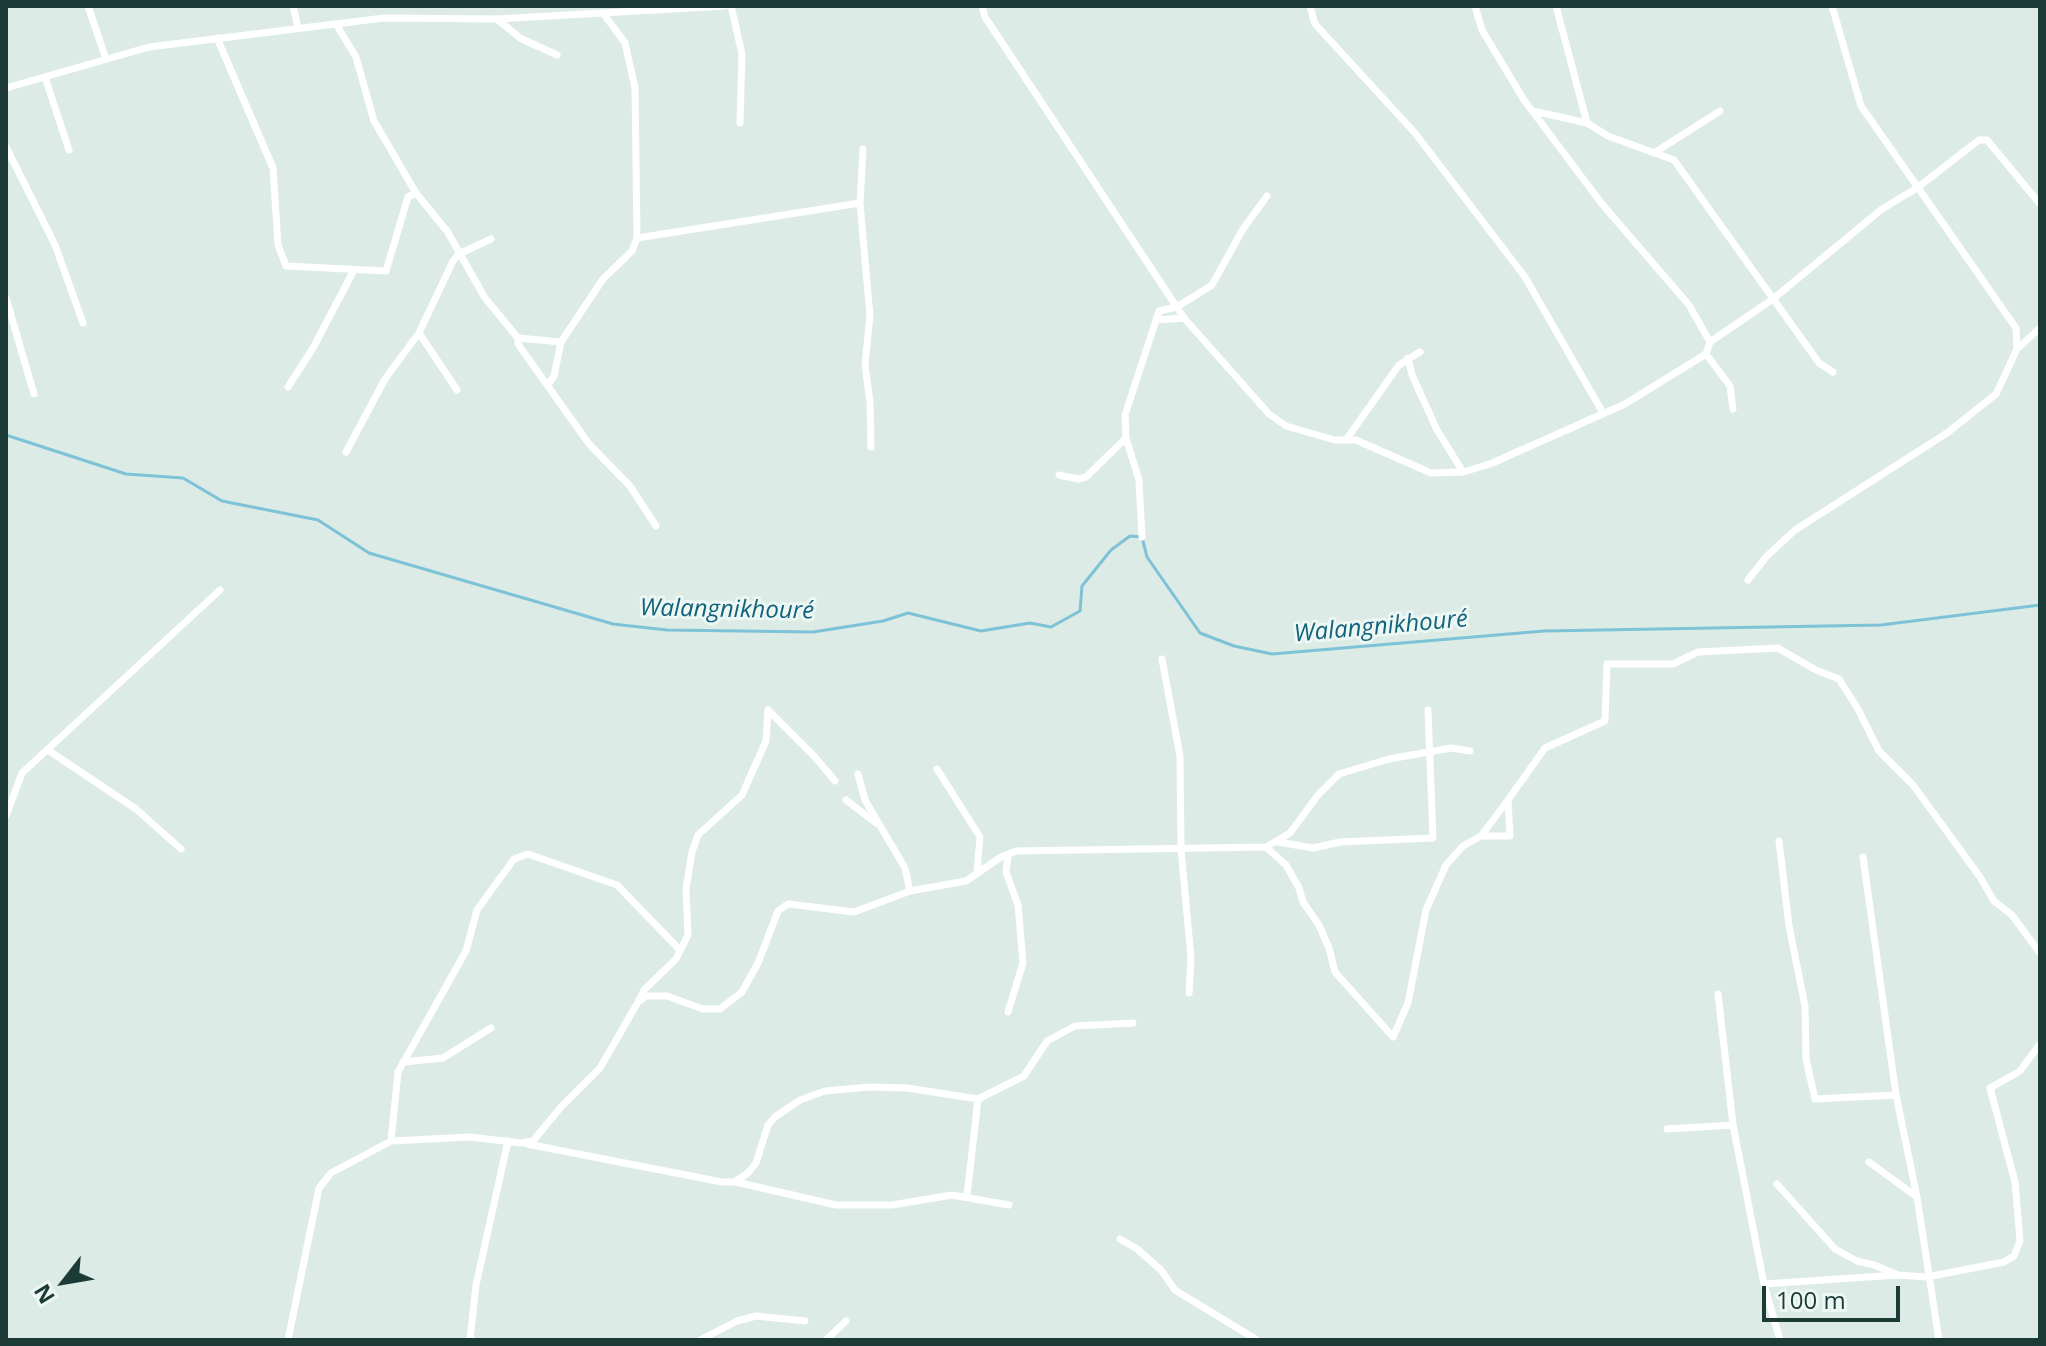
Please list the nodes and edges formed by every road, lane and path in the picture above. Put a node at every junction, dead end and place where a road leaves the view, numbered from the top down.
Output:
1 (88, 6) edge
2 (293, 6) edge
3 (536, 6) edge
4 (728, 6) edge
5 (982, 6) edge
6 (1310, 6) edge
7 (1475, 6) edge
8 (1556, 6) edge
9 (1832, 6) edge
10 (603, 13) junction
11 (539, 17) junction
12 (497, 19) junction
13 (336, 24) junction
14 (298, 28) junction
15 (217, 38) junction
16 (557, 55) dead end
17 (106, 59) junction
18 (45, 77) junction
19 (6, 88) edge
20 (1533, 111) junction
21 (1720, 111) dead end
22 (740, 123) dead end
23 (1587, 123) junction
24 (6, 147) edge
25 (863, 149) dead end
26 (69, 150) dead end
27 (1654, 153) junction
28 (1917, 188) junction
29 (416, 193) junction
30 (1267, 196) dead end
31 (860, 203) junction
32 (2040, 204) edge
33 (637, 238) junction
34 (491, 239) dead end
35 (459, 254) junction
36 (354, 270) junction
37 (6, 298) edge
38 (1773, 299) junction
39 (1177, 307) junction
40 (1184, 318) junction
41 (1156, 320) junction
42 (83, 323) dead end
43 (2040, 328) edge
44 (419, 333) junction
45 (518, 338) junction
46 (561, 342) junction
47 (1710, 342) junction
48 (2017, 349) junction
49 (1420, 352) dead end
50 (1706, 354) junction
51 (1408, 358) junction
52 (1833, 372) dead end
53 (548, 385) junction
54 (288, 387) dead end
55 (457, 390) dead end
56 (34, 394) dead end
57 (1733, 409) dead end
58 (1603, 413) junction
59 (1126, 438) junction
60 (1346, 440) junction
61 (871, 447) dead end
62 (346, 452) dead end
63 (1463, 472) junction
64 (1059, 475) dead end
65 (656, 526) dead end
66 (1142, 537) dead end
67 (1748, 580) dead end
68 (220, 590) dead end
69 (1162, 659) dead end
70 (1428, 710) dead end
71 (48, 750) junction
72 (1431, 751) junction
73 (1470, 751) dead end
74 (937, 769) dead end
75 (858, 774) dead end
76 (835, 781) dead end
77 (846, 800) dead end
78 (1508, 800) junction
79 (6, 816) edge
80 (881, 827) junction
81 (1481, 836) junction
82 (1779, 841) dead end
83 (1278, 842) junction
84 (1266, 847) junction
85 (181, 849) dead end
86 (1181, 849) junction
87 (1008, 855) junction
88 (1863, 857) dead end
89 (977, 872) junction
90 (910, 891) junction
91 (680, 950) junction
92 (2040, 953) edge
93 (1189, 993) dead end
94 (1718, 994) dead end
95 (638, 1002) junction
96 (1008, 1012) dead end
97 (1133, 1023) dead end
98 (491, 1028) dead end
99 (2039, 1048) edge
100 (403, 1062) junction
101 (1896, 1095) junction
102 (978, 1099) junction
103 (1733, 1125) junction
104 (1667, 1129) dead end
105 (391, 1141) junction
106 (508, 1141) junction
107 (521, 1143) junction
108 (1869, 1162) dead end
109 (735, 1182) junction
110 (1777, 1184) dead end
111 (967, 1196) junction
112 (1917, 1197) junction
113 (1009, 1205) dead end
114 (1120, 1239) dead end
115 (1897, 1275) junction
116 (1927, 1277) junction
117 (1764, 1284) junction
118 (805, 1321) dead end
119 (846, 1321) dead end
120 (288, 1340) edge
121 (470, 1340) edge
122 (700, 1340) edge
123 (826, 1340) edge
124 (1257, 1340) edge
125 (1780, 1340) edge
126 (1939, 1340) edge

1 - 17 street
2 - 14 street
3 - 11 street
4 - 10 street
4 - 22 street
5 - 39 street
6 - 58 street
7 - 20 street
8 - 23 street
9 - 28 street
10 - 11 street
10 - 33 street
11 - 12 street
12 - 13 street
12 - 16 street
13 - 14 street
13 - 29 street
14 - 15 street
15 - 17 street
15 - 36 street
17 - 18 street
18 - 19 street
18 - 26 street
20 - 23 street
20 - 47 street
21 - 27 street
23 - 27 street
24 - 42 street
25 - 31 street
27 - 38 street
28 - 32 street
28 - 38 street
28 - 48 street
29 - 35 street
29 - 36 street
30 - 39 street
31 - 33 street
31 - 61 street
33 - 46 street
34 - 35 street
35 - 44 street
35 - 45 street
36 - 54 street
37 - 56 street
38 - 47 street
38 - 52 street
39 - 40 street
39 - 41 street
40 - 41 street
40 - 60 street
41 - 59 street
43 - 48 street
44 - 55 street
44 - 62 street
45 - 46 street
45 - 53 street
46 - 53 street
47 - 50 street
48 - 67 street
49 - 51 street
50 - 57 street
50 - 58 street
51 - 60 street
51 - 63 street
53 - 65 street
58 - 63 street
59 - 64 street
59 - 66 street
60 - 63 street
68 - 71 street
69 - 86 street
70 - 72 street
71 - 79 street
71 - 85 street
72 - 73 street
72 - 83 street
72 - 83 street
74 - 89 street
75 - 80 street
76 - 91 street
77 - 80 street
78 - 81 street
78 - 81 street
78 - 92 street
80 - 90 street
81 - 84 street
82 - 101 street
83 - 84 street
84 - 86 street
86 - 87 street
86 - 93 street
87 - 89 street
87 - 96 street
88 - 101 street
89 - 90 street
90 - 95 street
91 - 95 street
91 - 100 street
94 - 103 street
95 - 107 street
97 - 102 street
98 - 100 street
99 - 116 street
100 - 105 street
101 - 112 street
102 - 109 street
102 - 111 street
103 - 104 street
103 - 117 street
105 - 106 street
105 - 120 street
106 - 107 street
106 - 121 street
107 - 109 street
108 - 112 street
109 - 111 street
110 - 115 street
111 - 113 street
112 - 116 street
114 - 124 street
115 - 116 street
115 - 117 street
116 - 126 street
117 - 125 street
118 - 122 street
119 - 123 street

